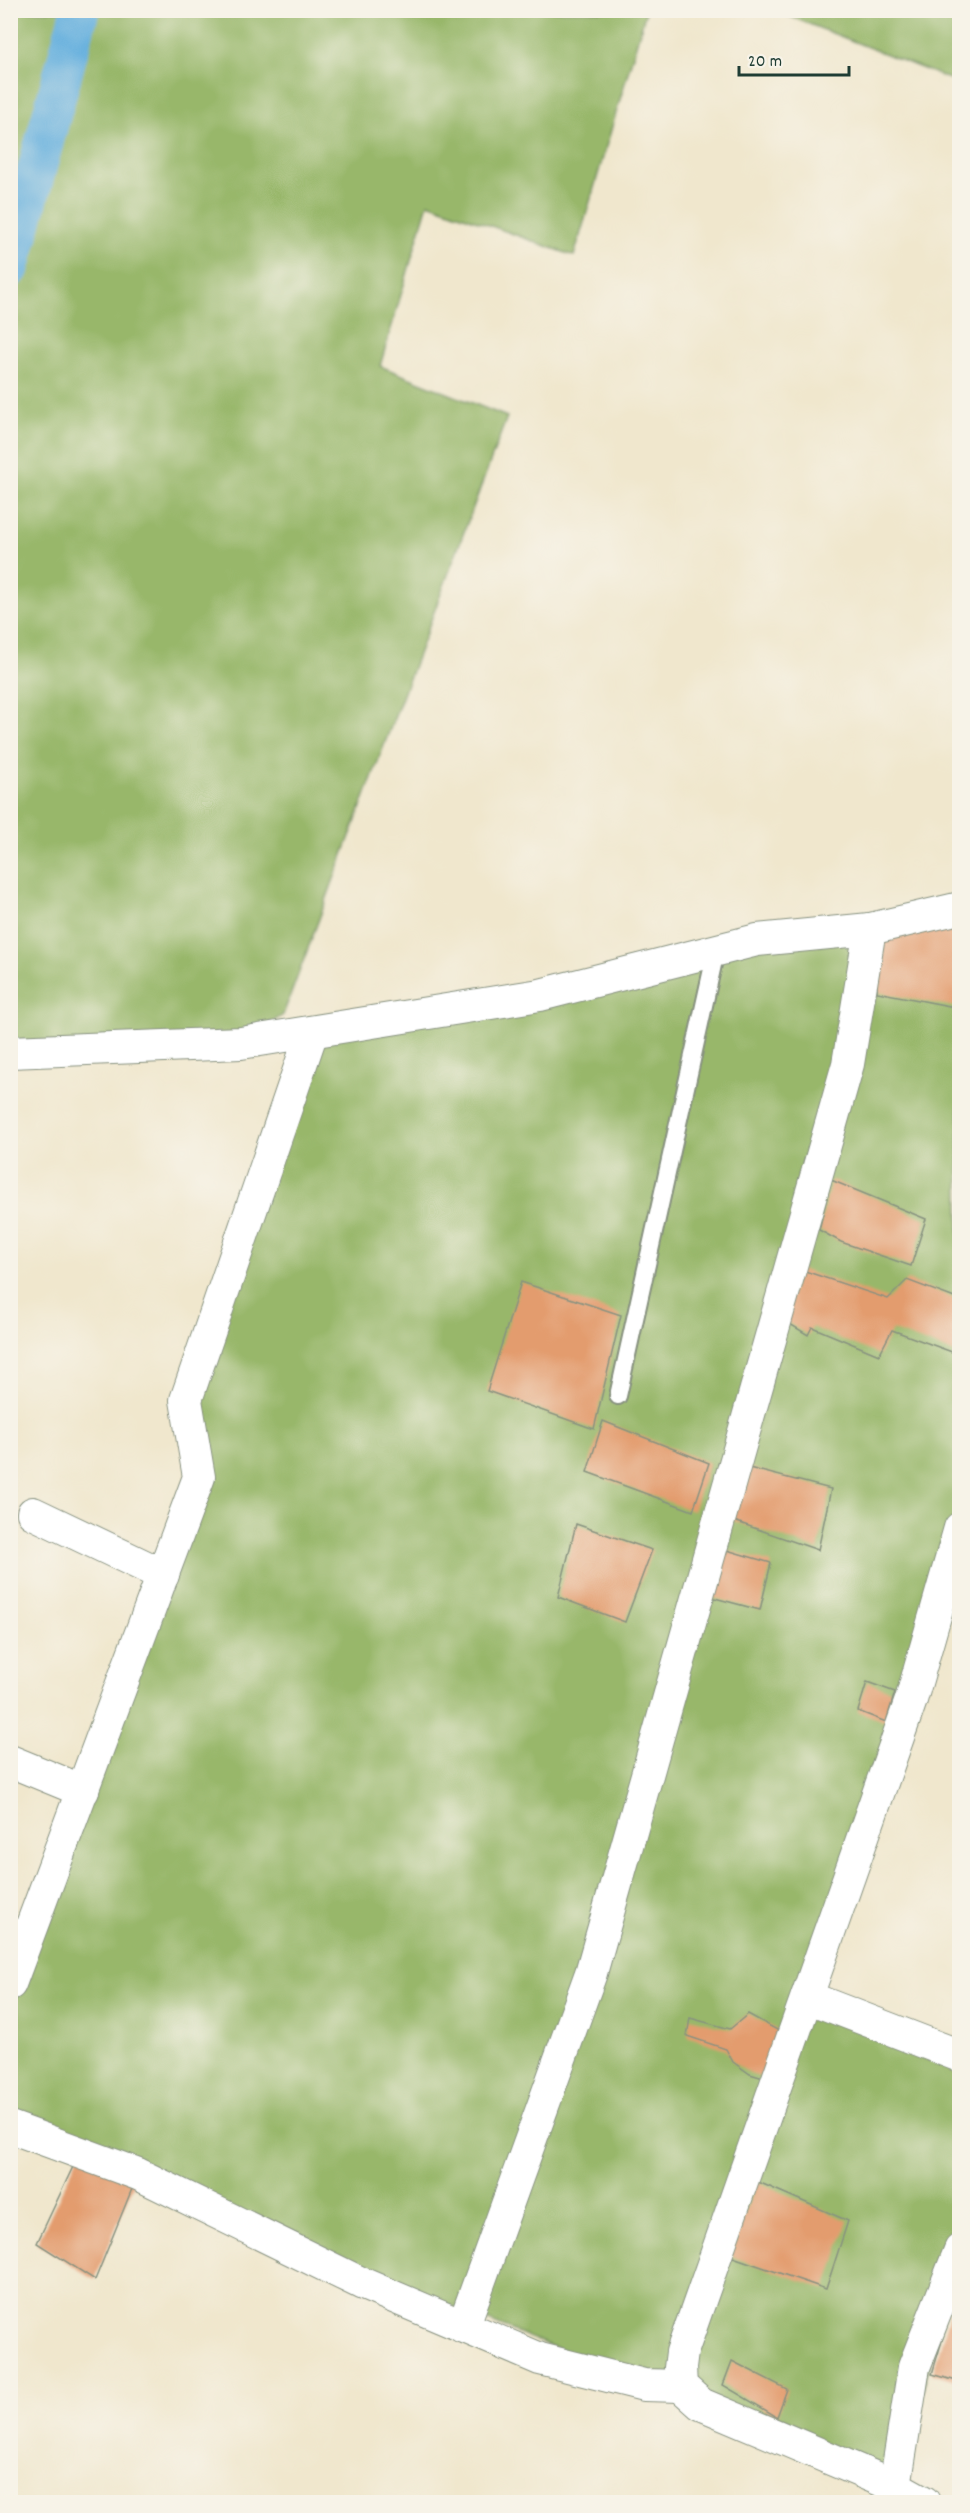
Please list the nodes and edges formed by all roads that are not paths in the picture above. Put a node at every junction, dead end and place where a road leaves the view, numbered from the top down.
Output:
1 (960, 908) edge
2 (870, 929) junction
3 (717, 951) junction
4 (312, 1032) junction
5 (10, 1052) edge
6 (618, 1396) dead end
7 (33, 1513) dead end
8 (960, 1528) edge
9 (163, 1575) junction
10 (10, 1761) edge
11 (82, 1791) junction
12 (10, 1984) edge
13 (807, 1997) junction
14 (960, 2056) edge
15 (10, 2127) edge
16 (960, 2250) edge
17 (463, 2327) junction
18 (681, 2386) junction
19 (895, 2486) junction
20 (924, 2502) edge

1 - 2 street
2 - 3 street
2 - 17 street
3 - 4 street
3 - 6 lane
4 - 5 street
4 - 9 street
7 - 9 street
8 - 13 street
9 - 11 street
10 - 11 street
11 - 12 street
13 - 14 street
13 - 18 street
15 - 17 street
16 - 19 street
17 - 18 street
18 - 19 street
19 - 20 street

